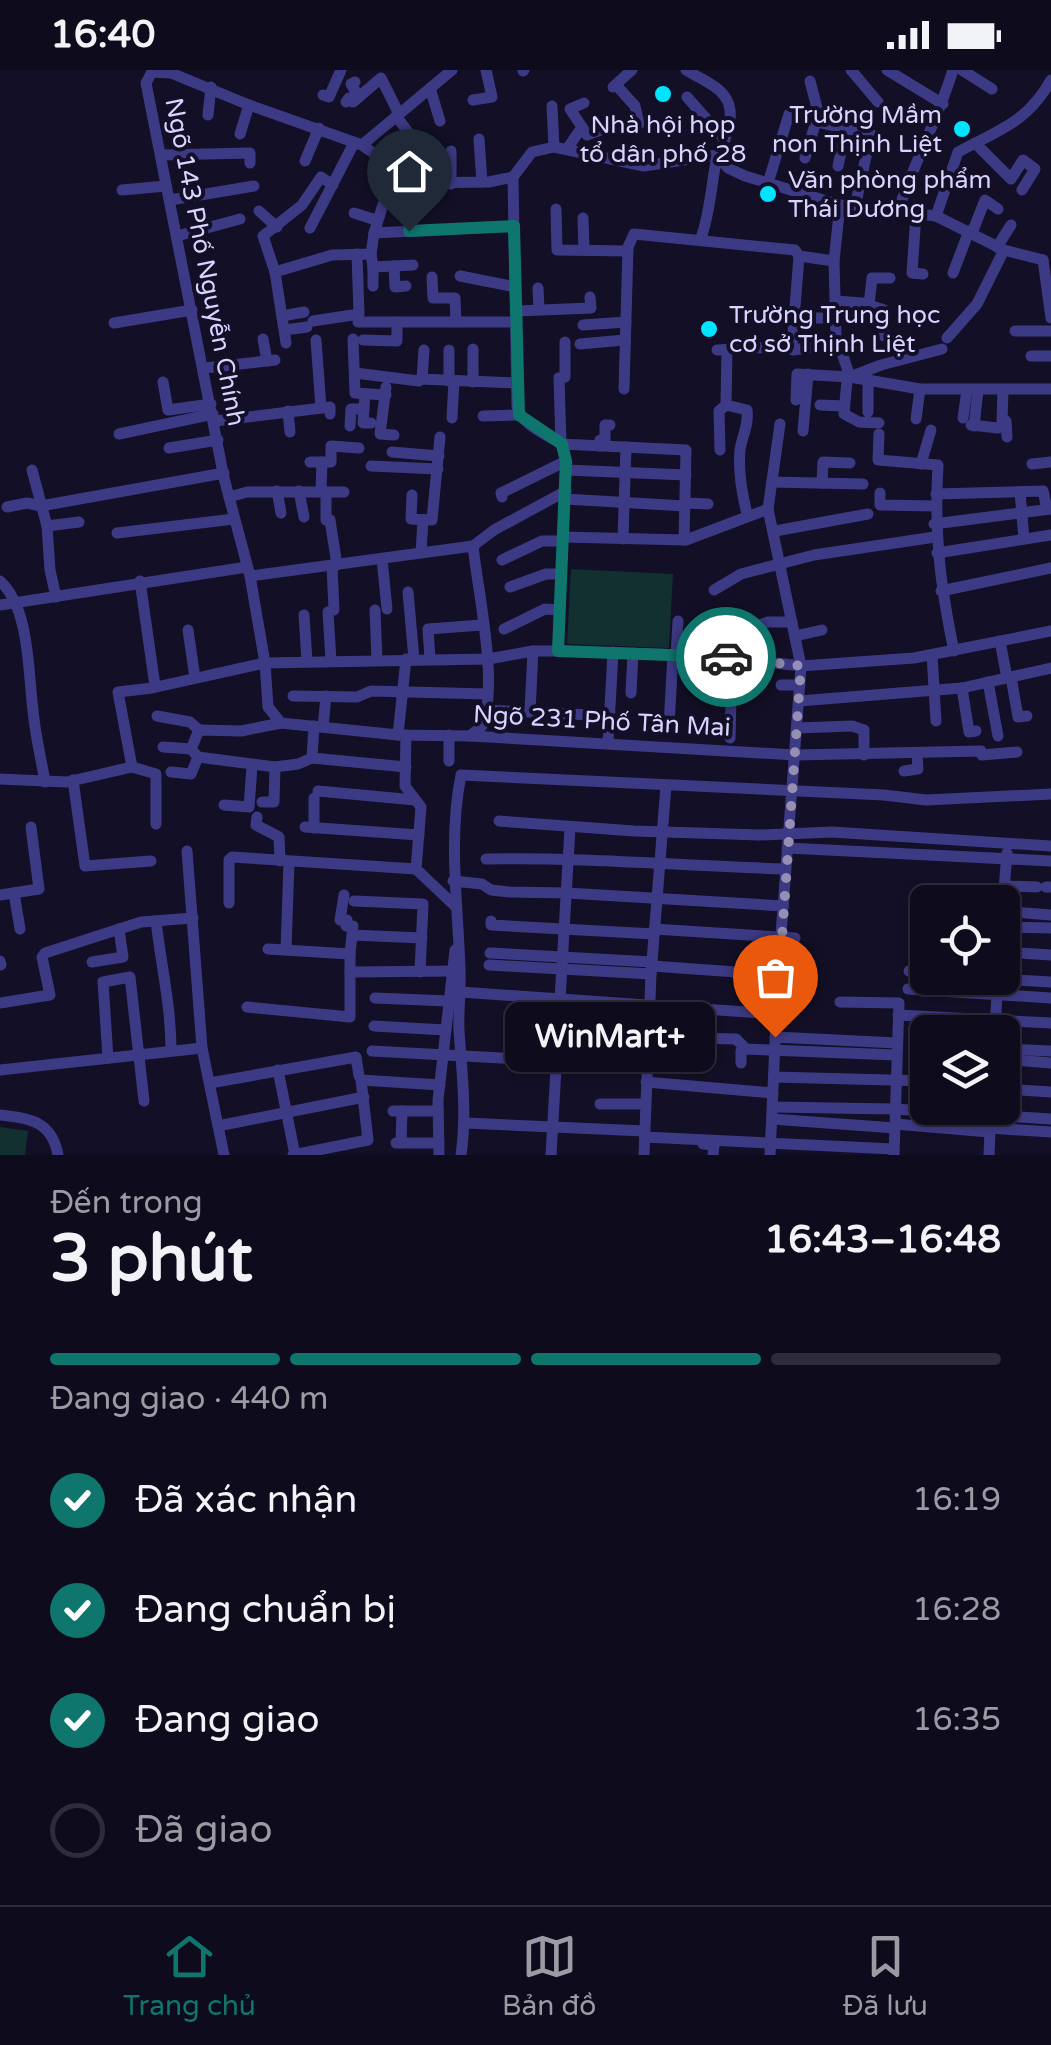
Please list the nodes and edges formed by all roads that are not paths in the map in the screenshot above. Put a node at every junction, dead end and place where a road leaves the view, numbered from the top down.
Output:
1 (341, 70) edge
2 (452, 70) edge
3 (486, 70) edge
4 (632, 70) edge
5 (686, 70) edge
6 (720, 70) edge
7 (888, 70) edge
8 (953, 70) edge
9 (962, 70) edge
10 (153, 71) edge
11 (859, 73) edge
12 (1051, 80) edge
13 (810, 81) dead end
14 (355, 82) dead end
15 (713, 82) junction
16 (211, 87) junction
17 (430, 88) junction
18 (992, 90) dead end
19 (323, 95) dead end
20 (359, 97) junction
21 (687, 97) dead end
22 (472, 100) dead end
23 (346, 102) dead end
24 (584, 102) dead end
25 (878, 102) dead end
26 (549, 104) dead end
27 (943, 104) junction
28 (249, 105) junction
29 (789, 114) dead end
30 (208, 115) dead end
31 (397, 115) junction
32 (440, 121) dead end
33 (814, 121) junction
34 (639, 124) dead end
35 (614, 125) dead end
36 (582, 126) junction
37 (319, 128) junction
38 (846, 129) junction
39 (240, 134) dead end
40 (479, 139) dead end
41 (725, 140) junction
42 (975, 143) junction
43 (358, 144) junction
44 (561, 148) junction
45 (451, 151) dead end
46 (424, 154) dead end
47 (162, 155) junction
48 (717, 155) junction
49 (805, 158) dead end
50 (305, 161) dead end
51 (250, 163) dead end
52 (838, 166) dead end
53 (394, 170) junction
54 (513, 177) junction
55 (482, 182) junction
56 (768, 183) junction
57 (333, 184) junction
58 (450, 184) junction
59 (166, 186) junction
60 (254, 186) dead end
61 (122, 190) dead end
62 (1022, 190) dead end
63 (170, 200) junction
64 (840, 206) junction
65 (854, 206) junction
66 (556, 209) dead end
67 (998, 210) dead end
68 (259, 211) dead end
69 (898, 212) junction
70 (354, 213) dead end
71 (916, 214) junction
72 (936, 216) junction
73 (584, 218) dead end
74 (240, 219) dead end
75 (1012, 225) dead end
76 (375, 226) junction
77 (514, 226) junction
78 (276, 227) junction
79 (310, 228) dead end
80 (970, 232) junction
81 (177, 236) junction
82 (701, 238) junction
83 (1000, 248) junction
84 (584, 250) junction
85 (628, 250) junction
86 (357, 254) junction
87 (799, 256) junction
88 (1047, 259) edge
89 (372, 260) junction
90 (834, 261) junction
91 (413, 265) dead end
92 (394, 266) junction
93 (276, 272) junction
94 (952, 273) dead end
95 (924, 274) dead end
96 (460, 276) dead end
97 (432, 277) dead end
98 (890, 278) dead end
99 (374, 286) dead end
100 (406, 286) dead end
101 (516, 288) junction
102 (538, 288) dead end
103 (590, 296) dead end
104 (834, 301) junction
105 (869, 305) junction
106 (192, 310) junction
107 (539, 310) junction
108 (282, 316) junction
109 (517, 316) junction
110 (815, 318) dead end
111 (835, 318) junction
112 (1051, 318) edge
113 (308, 320) junction
114 (358, 322) dead end
115 (397, 322) junction
116 (456, 322) junction
117 (626, 322) junction
118 (114, 324) dead end
119 (583, 326) dead end
120 (1015, 330) dead end
121 (1051, 331) edge
122 (884, 336) dead end
123 (263, 339) dead end
124 (316, 340) dead end
125 (625, 340) junction
126 (565, 342) dead end
127 (580, 344) dead end
128 (828, 345) dead end
129 (788, 348) junction
130 (424, 350) dead end
131 (449, 350) dead end
132 (474, 350) dead end
133 (1031, 356) dead end
134 (1051, 356) edge
135 (204, 368) junction
136 (355, 373) junction
137 (808, 374) junction
138 (387, 378) junction
139 (850, 378) junction
140 (422, 379) junction
141 (452, 381) junction
142 (163, 382) dead end
143 (474, 382) junction
144 (868, 382) junction
145 (516, 383) junction
146 (624, 389) dead end
147 (920, 389) junction
148 (1051, 389) edge
149 (972, 390) junction
150 (1003, 390) junction
151 (365, 394) junction
152 (386, 395) junction
153 (796, 400) dead end
154 (726, 405) junction
155 (820, 405) dead end
156 (844, 406) junction
157 (364, 410) junction
158 (288, 411) junction
159 (868, 412) dead end
160 (213, 413) junction
161 (519, 415) junction
162 (482, 416) dead end
163 (452, 418) dead end
164 (916, 419) dead end
165 (371, 423) dead end
166 (780, 424) dead end
167 (610, 425) dead end
168 (350, 426) dead end
169 (803, 430) dead end
170 (932, 430) dead end
171 (290, 432) dead end
172 (119, 434) dead end
173 (394, 435) dead end
174 (440, 437) dead end
175 (218, 440) junction
176 (562, 444) junction
177 (600, 446) junction
178 (169, 448) dead end
179 (359, 448) dead end
180 (626, 448) junction
181 (720, 450) dead end
182 (392, 452) dead end
183 (438, 462) junction
184 (1051, 462) edge
185 (850, 463) dead end
186 (921, 464) junction
187 (1032, 464) dead end
188 (371, 466) dead end
189 (566, 466) junction
190 (32, 470) dead end
191 (626, 472) junction
192 (224, 473) junction
193 (686, 474) junction
194 (772, 482) junction
195 (822, 483) junction
196 (863, 484) dead end
197 (277, 491) junction
198 (298, 491) junction
199 (323, 492) junction
200 (344, 492) dead end
201 (1020, 492) junction
202 (880, 493) dead end
203 (412, 495) dead end
204 (566, 495) junction
205 (229, 497) junction
206 (502, 497) dead end
207 (936, 500) junction
208 (624, 502) junction
209 (685, 504) junction
210 (708, 504) dead end
211 (42, 506) junction
212 (7, 507) dead end
213 (768, 508) junction
214 (1049, 509) edge
215 (862, 512) dead end
216 (1022, 512) junction
217 (281, 513) dead end
218 (747, 514) junction
219 (304, 517) dead end
220 (234, 519) junction
221 (422, 520) junction
222 (80, 522) dead end
223 (47, 526) junction
224 (775, 531) junction
225 (935, 531) junction
226 (118, 533) dead end
227 (1051, 535) edge
228 (563, 539) junction
229 (623, 539) junction
230 (1024, 539) junction
231 (684, 540) junction
232 (472, 546) junction
233 (421, 553) junction
234 (937, 553) junction
235 (382, 560) junction
236 (502, 560) dead end
237 (781, 564) junction
238 (334, 565) junction
239 (1051, 568) edge
240 (248, 571) junction
241 (561, 574) junction
242 (0, 581) edge
243 (140, 581) junction
244 (510, 588) dead end
245 (714, 590) dead end
246 (942, 591) junction
247 (408, 592) dead end
248 (56, 597) junction
249 (15, 601) junction
250 (0, 604) edge
251 (560, 610) junction
252 (304, 615) dead end
253 (678, 620) dead end
254 (482, 624) junction
255 (504, 629) dead end
256 (794, 629) junction
257 (188, 630) dead end
258 (822, 630) dead end
259 (1051, 631) edge
260 (1000, 641) junction
261 (954, 650) junction
262 (558, 651) junction
263 (533, 652) junction
264 (613, 652) junction
265 (633, 653) junction
266 (674, 655) junction
267 (932, 655) junction
268 (716, 656) junction
269 (732, 658) junction
270 (430, 659) junction
271 (377, 660) junction
272 (410, 660) junction
273 (488, 660) junction
274 (331, 661) junction
275 (307, 662) junction
276 (265, 663) junction
277 (801, 666) junction
278 (1051, 668) edge
279 (1009, 677) junction
280 (195, 678) junction
281 (988, 682) junction
282 (781, 685) dead end
283 (800, 685) junction
284 (155, 686) junction
285 (962, 688) junction
286 (404, 691) junction
287 (934, 691) junction
288 (631, 693) dead end
289 (487, 694) junction
290 (293, 696) dead end
291 (326, 696) junction
292 (799, 701) junction
293 (486, 710) junction
294 (530, 712) junction
295 (591, 715) dead end
296 (157, 716) dead end
297 (1027, 716) dead end
298 (936, 721) dead end
299 (281, 723) junction
300 (669, 724) dead end
301 (318, 727) junction
302 (796, 728) junction
303 (200, 730) junction
304 (976, 731) dead end
305 (402, 735) junction
306 (449, 736) junction
307 (470, 736) junction
308 (998, 736) dead end
309 (730, 738) dead end
310 (608, 743) junction
311 (163, 746) dead end
312 (1017, 752) dead end
313 (195, 753) junction
314 (918, 753) junction
315 (864, 754) junction
316 (795, 755) junction
317 (312, 758) junction
318 (448, 761) dead end
319 (252, 766) junction
320 (132, 767) junction
321 (276, 767) junction
322 (406, 768) junction
323 (904, 771) dead end
324 (171, 772) dead end
325 (0, 779) edge
326 (72, 780) junction
327 (45, 782) junction
328 (666, 786) junction
329 (792, 791) junction
330 (1051, 794) edge
331 (415, 800) junction
332 (262, 802) dead end
333 (224, 804) dead end
334 (258, 817) dead end
335 (499, 821) dead end
336 (156, 824) dead end
337 (31, 827) dead end
338 (570, 828) junction
339 (664, 832) junction
340 (789, 834) junction
341 (419, 835) junction
342 (1007, 843) junction
343 (1051, 846) edge
344 (787, 848) junction
345 (187, 851) dead end
346 (486, 858) dead end
347 (1006, 858) junction
348 (152, 860) dead end
349 (569, 861) junction
350 (1051, 861) edge
351 (284, 862) junction
352 (660, 866) junction
353 (416, 869) junction
354 (785, 869) junction
355 (453, 882) junction
356 (1004, 885) edge
357 (1020, 886) edge
358 (1045, 887) edge
359 (14, 893) junction
360 (568, 893) junction
361 (0, 895) edge
362 (658, 898) junction
363 (229, 903) dead end
364 (454, 905) junction
365 (783, 906) junction
366 (1020, 912) edge
367 (1051, 915) edge
368 (192, 918) junction
369 (156, 921) junction
370 (491, 921) dead end
371 (1020, 927) edge
372 (20, 928) dead end
373 (1051, 928) edge
374 (565, 929) junction
375 (119, 930) junction
376 (654, 932) junction
377 (352, 935) junction
378 (422, 938) junction
379 (781, 938) junction
380 (795, 938) dead end
381 (268, 950) dead end
382 (286, 950) junction
383 (1020, 953) edge
384 (350, 954) junction
385 (1051, 956) edge
386 (489, 959) dead end
387 (92, 962) dead end
388 (563, 962) junction
389 (651, 967) junction
390 (456, 971) junction
391 (350, 972) junction
392 (420, 972) junction
393 (778, 974) junction
394 (1020, 980) edge
395 (1051, 982) edge
396 (460, 992) junction
397 (997, 995) joint
398 (561, 998) junction
399 (1051, 998) edge
400 (448, 1001) junction
401 (840, 1002) dead end
402 (0, 1003) edge
403 (382, 1003) dead end
404 (650, 1004) junction
405 (247, 1007) dead end
406 (899, 1009) junction
407 (776, 1014) junction
408 (933, 1015) edge
409 (996, 1015) edge
410 (1051, 1023) edge
411 (1020, 1025) edge
412 (374, 1026) dead end
413 (446, 1030) junction
414 (559, 1030) junction
415 (648, 1035) junction
416 (775, 1043) junction
417 (202, 1048) junction
418 (746, 1048) junction
419 (896, 1049) junction
420 (170, 1050) junction
421 (1020, 1050) edge
422 (372, 1051) dead end
423 (1051, 1051) edge
424 (138, 1054) junction
425 (443, 1056) junction
426 (108, 1058) junction
427 (462, 1058) junction
428 (557, 1061) junction
429 (1020, 1061) edge
430 (741, 1063) dead end
431 (1051, 1064) edge
432 (647, 1066) junction
433 (0, 1070) edge
434 (278, 1070) junction
435 (359, 1076) dead end
436 (774, 1077) junction
437 (895, 1081) junction
438 (910, 1081) edge
439 (210, 1082) junction
440 (646, 1082) junction
441 (440, 1085) junction
442 (1020, 1089) edge
443 (1051, 1092) edge
444 (364, 1097) junction
445 (144, 1100) dead end
446 (600, 1104) dead end
447 (645, 1104) junction
448 (773, 1106) junction
449 (894, 1109) junction
450 (438, 1110) junction
451 (910, 1111) edge
452 (287, 1114) junction
453 (0, 1115) edge
454 (1051, 1119) edge
455 (1020, 1120) edge
456 (466, 1123) junction
457 (914, 1125) edge
458 (990, 1125) edge
459 (1012, 1125) edge
460 (218, 1126) junction
461 (552, 1126) junction
462 (895, 1126) junction
463 (1051, 1132) edge
464 (644, 1134) junction
465 (368, 1140) junction
466 (439, 1149) edge
467 (770, 1149) edge
468 (894, 1152) edge
469 (58, 1155) edge
470 (224, 1155) edge
471 (294, 1155) edge
472 (370, 1155) edge
473 (461, 1155) edge
474 (551, 1155) edge
475 (644, 1155) edge
476 (661, 1155) edge
477 (713, 1155) edge
478 (988, 1155) edge

1 - 19 street
2 - 17 street
3 - 22 street
4 - 34 street
5 - 15 street
6 - 15 street
7 - 27 street
8 - 27 street
9 - 18 street
10 - 16 street, Ngõ 143 Phố Nguyễn Chính
10 - 47 street, Ngõ 143 Phố Nguyễn Chính
11 - 25 street
12 - 42 street
13 - 33 street
14 - 20 street
15 - 41 street
16 - 28 street, Ngõ 143 Phố Nguyễn Chính
16 - 30 street
17 - 31 street
17 - 32 street
20 - 23 street
20 - 31 street
21 - 41 street
24 - 36 street
26 - 44 street
27 - 69 street
28 - 37 street, Ngõ 143 Phố Nguyễn Chính
28 - 39 street
29 - 56 street
31 - 43 street
31 - 46 street
33 - 38 street
33 - 49 street
35 - 36 street
36 - 44 street
37 - 43 street, Ngõ 143 Phố Nguyễn Chính
37 - 50 street
38 - 52 street
38 - 65 street
40 - 55 street
41 - 48 street
42 - 62 street
42 - 72 street
43 - 53 street, Ngõ 143 Phố Nguyễn Chính
43 - 57 street
44 - 48 street
44 - 54 street, Ngõ 143 Phố Nguyễn Chính
45 - 58 street
47 - 51 street
47 - 59 street, Ngõ 143 Phố Nguyễn Chính
48 - 56 street
48 - 82 street
53 - 58 street, Ngõ 143 Phố Nguyễn Chính
53 - 76 street
54 - 55 street, Ngõ 143 Phố Nguyễn Chính
54 - 77 street
55 - 58 street, Ngõ 143 Phố Nguyễn Chính
56 - 64 street
57 - 78 street
57 - 79 street
59 - 61 street
59 - 63 street, Ngõ 143 Phố Nguyễn Chính
60 - 63 street
63 - 81 street, Ngõ 143 Phố Nguyễn Chính
64 - 65 street
64 - 90 street
65 - 69 street
66 - 84 street
67 - 80 street
68 - 78 street
69 - 71 street
70 - 76 street
71 - 72 street
71 - 95 street
72 - 80 street
73 - 84 street
74 - 81 street
75 - 83 street
76 - 77 street
76 - 89 street
77 - 101 street
78 - 93 street
80 - 83 street
80 - 94 street
81 - 106 street, Ngõ 143 Phố Nguyễn Chính
82 - 85 street
82 - 87 street
83 - 88 street
83 - 139 street
84 - 85 street
85 - 117 street
86 - 89 street
86 - 93 street
86 - 113 street
87 - 90 street
87 - 129 street
88 - 112 street
89 - 92 street
89 - 99 street
90 - 104 street
91 - 92 street
92 - 100 street
93 - 108 street
96 - 101 street
97 - 116 street
98 - 105 street
101 - 109 street
102 - 107 street
103 - 107 street
104 - 105 street
104 - 111 street
105 - 122 street
106 - 118 street
106 - 135 street, Ngõ 143 Phố Nguyễn Chính
107 - 109 street
108 - 113 street
108 - 113 street
109 - 116 street
109 - 145 street
110 - 111 street
111 - 139 street
114 - 115 street
115 - 116 street
115 - 136 street
117 - 119 street
117 - 125 street
120 - 121 street
123 - 135 street
124 - 158 street
125 - 127 street
125 - 146 street
126 - 176 street
128 - 129 street
129 - 154 street
130 - 140 street
131 - 141 street
132 - 143 street
133 - 134 street
135 - 160 street, Ngõ 143 Phố Nguyễn Chính
136 - 138 street
136 - 151 street
137 - 139 street
137 - 153 street
137 - 169 street
138 - 140 street
138 - 152 street
139 - 144 street
139 - 156 street
140 - 141 street
141 - 143 street
141 - 163 street
142 - 160 street
143 - 145 street
144 - 147 street
144 - 159 street
145 - 161 street
147 - 149 street
147 - 164 street
148 - 150 street
149 - 150 street
149 - 150 street
151 - 152 street
151 - 157 street
152 - 173 street
154 - 181 street
154 - 218 street
155 - 156 street
156 - 186 street
157 - 165 street
157 - 168 street
158 - 160 street
158 - 171 street
160 - 172 street
160 - 175 street, Ngõ 143 Phố Nguyễn Chính
161 - 162 street
161 - 176 street
166 - 194 street
167 - 177 street
170 - 186 street
174 - 183 street
175 - 178 street
175 - 192 street, Ngõ 143 Phố Nguyễn Chính
176 - 177 street
176 - 189 street
177 - 180 street
179 - 199 street
180 - 191 street
180 - 193 street
182 - 183 street
183 - 188 street
183 - 221 street
184 - 187 street
185 - 195 street
186 - 207 street
189 - 191 street
189 - 204 street
189 - 206 street
190 - 211 street
191 - 193 street
191 - 208 street
192 - 205 street, Ngõ 143 Phố Nguyễn Chính
192 - 211 street
193 - 209 street
194 - 195 street
194 - 213 street
195 - 196 street
197 - 198 street
197 - 205 street
197 - 217 street
198 - 199 street
198 - 219 street
199 - 200 street
199 - 238 street
201 - 207 street
201 - 214 street
201 - 216 street
202 - 207 street
203 - 221 street
204 - 208 street
204 - 228 street
204 - 232 street
205 - 220 street, Ngõ 143 Phố Nguyễn Chính
207 - 225 street
208 - 209 street
208 - 229 street
209 - 210 street
209 - 231 street
211 - 212 street
211 - 223 street
213 - 218 street
213 - 224 street
214 - 216 street
215 - 224 street
216 - 225 street
216 - 230 street
218 - 231 street
220 - 226 street
220 - 240 street, Ngõ 143 Phố Nguyễn Chính
221 - 233 street
222 - 223 street
223 - 248 street
224 - 237 street
225 - 234 street
225 - 237 street
227 - 230 street
228 - 229 street
228 - 236 street
228 - 241 street
229 - 231 street
230 - 234 street
232 - 233 street
232 - 254 street
233 - 235 street
234 - 246 street
235 - 238 street
235 - 271 street
237 - 245 street
237 - 256 street
238 - 240 street
238 - 274 street
239 - 246 street
240 - 243 street
240 - 276 street, Ngõ 143 Phố Nguyễn Chính
241 - 244 street
241 - 251 street
242 - 249 street
243 - 248 street
243 - 284 street
246 - 261 street
247 - 272 street
248 - 249 street
249 - 250 street
249 - 327 street
251 - 255 street
251 - 262 street
252 - 275 street
253 - 266 street
254 - 270 street
254 - 273 street
256 - 258 street
256 - 268 street
256 - 277 street
257 - 280 street
259 - 260 street
260 - 261 street
260 - 279 street
261 - 267 street
262 - 263 street
262 - 264 street
263 - 273 street
263 - 294 street
264 - 265 street
264 - 310 street
265 - 266 street
265 - 288 street
266 - 268 street
266 - 300 street
267 - 277 street
267 - 287 street
268 - 269 street
269 - 277 street
269 - 309 street
270 - 272 street
270 - 273 street
271 - 272 street
271 - 274 street
272 - 286 street
273 - 289 street
274 - 275 street
275 - 276 street
276 - 280 street
276 - 299 street, Ngõ 143 Phố Nguyễn Chính
277 - 283 street
278 - 279 street
279 - 281 street
279 - 297 street
280 - 284 street
281 - 285 street
281 - 308 street
282 - 283 street
283 - 292 street
284 - 320 street
285 - 287 street
285 - 304 street
286 - 289 street
286 - 291 street
286 - 305 street
287 - 292 street
287 - 298 street
289 - 293 street
290 - 291 street
291 - 301 street
292 - 302 street
293 - 294 street
293 - 307 street
294 - 295 street
296 - 303 street, Ngõ 231 Phố Tân Mai
299 - 301 street, Ngõ 231 Phố Tân Mai
299 - 303 street, Ngõ 231 Phố Tân Mai
301 - 305 street, Ngõ 231 Phố Tân Mai
301 - 317 street
302 - 315 street
302 - 316 street
303 - 313 street
305 - 306 street, Ngõ 231 Phố Tân Mai
305 - 322 street
306 - 307 street, Ngõ 231 Phố Tân Mai
306 - 318 street
307 - 310 street, Ngõ 231 Phố Tân Mai
310 - 316 street, Ngõ 231 Phố Tân Mai
311 - 313 street
312 - 314 street, Ngõ 231 Phố Tân Mai
313 - 319 street
313 - 324 street
314 - 315 street, Ngõ 231 Phố Tân Mai
314 - 323 street
315 - 316 street, Ngõ 231 Phố Tân Mai
316 - 329 street
317 - 321 street
317 - 322 street
319 - 321 street
319 - 333 street
320 - 326 street
320 - 336 street
321 - 332 street
322 - 331 street
325 - 327 street
326 - 327 street
326 - 348 street
328 - 329 street
328 - 339 street
328 - 355 street
329 - 330 street
329 - 340 street
331 - 341 street
331 - 341 street
334 - 351 street
335 - 338 street
337 - 359 street
338 - 339 street
338 - 349 street
339 - 340 street
339 - 352 street
340 - 342 street
340 - 344 street
341 - 353 street
342 - 343 street
342 - 347 street
344 - 347 street
344 - 354 street
345 - 368 street
346 - 349 street
347 - 350 street
347 - 356 street
349 - 352 street
349 - 360 street
351 - 353 street
351 - 363 street
351 - 382 street
352 - 354 street
352 - 362 street
353 - 364 street
354 - 365 street
355 - 360 street
355 - 364 street
357 - 358 street
359 - 361 street
359 - 372 street
360 - 362 street
360 - 374 street
362 - 365 street
362 - 376 street
364 - 390 street
365 - 379 street
366 - 367 street
368 - 369 street
368 - 417 street
369 - 375 street
369 - 420 street
370 - 374 street
371 - 373 street
374 - 376 street
374 - 388 street
375 - 387 street
375 - 402 street
376 - 379 street
376 - 389 street
377 - 378 street
377 - 378 street
377 - 384 street
378 - 392 street
379 - 380 street
379 - 393 street
381 - 382 street
382 - 384 street
383 - 385 street
384 - 391 street
386 - 388 street
388 - 389 street
388 - 398 street
389 - 393 street
389 - 404 street
390 - 392 street
390 - 396 street
390 - 400 street
391 - 392 street
391 - 405 street
393 - 407 street
394 - 395 street
396 - 398 street
396 - 427 street
397 - 399 street
397 - 409 street
398 - 404 street
398 - 414 street
400 - 403 street
400 - 413 street
401 - 406 street
404 - 407 street
404 - 415 street
406 - 408 street
406 - 419 street
407 - 416 street
410 - 411 street
412 - 413 street
413 - 425 street
414 - 415 street
414 - 428 street
415 - 418 street
415 - 432 street
416 - 418 street
416 - 419 street
416 - 436 street
417 - 420 street
417 - 439 street
418 - 430 street
419 - 437 street
420 - 424 street
421 - 423 street
422 - 425 street
424 - 426 street
424 - 426 street
424 - 445 street
425 - 427 street
425 - 441 street
426 - 433 street
427 - 428 street
427 - 456 street
428 - 432 street
428 - 461 street
429 - 431 street
432 - 440 street
434 - 435 street
434 - 439 street
434 - 452 street
436 - 437 street
436 - 448 street
437 - 438 street
437 - 449 street
439 - 460 street
440 - 447 street
440 - 448 street
441 - 444 street
441 - 450 street
442 - 443 street
444 - 452 street
444 - 465 street
446 - 447 street
447 - 464 street
448 - 449 street
448 - 462 street
448 - 467 street
449 - 451 street
449 - 462 street
450 - 466 street
450 - 466 street
452 - 460 street
452 - 471 street
453 - 469 street
454 - 455 street
456 - 461 street
456 - 473 street
457 - 462 street
458 - 478 street
459 - 463 street
460 - 470 street
461 - 464 street
461 - 474 street
462 - 468 street
464 - 467 street
464 - 475 street
465 - 471 street
465 - 472 street
467 - 468 street
476 - 477 street

